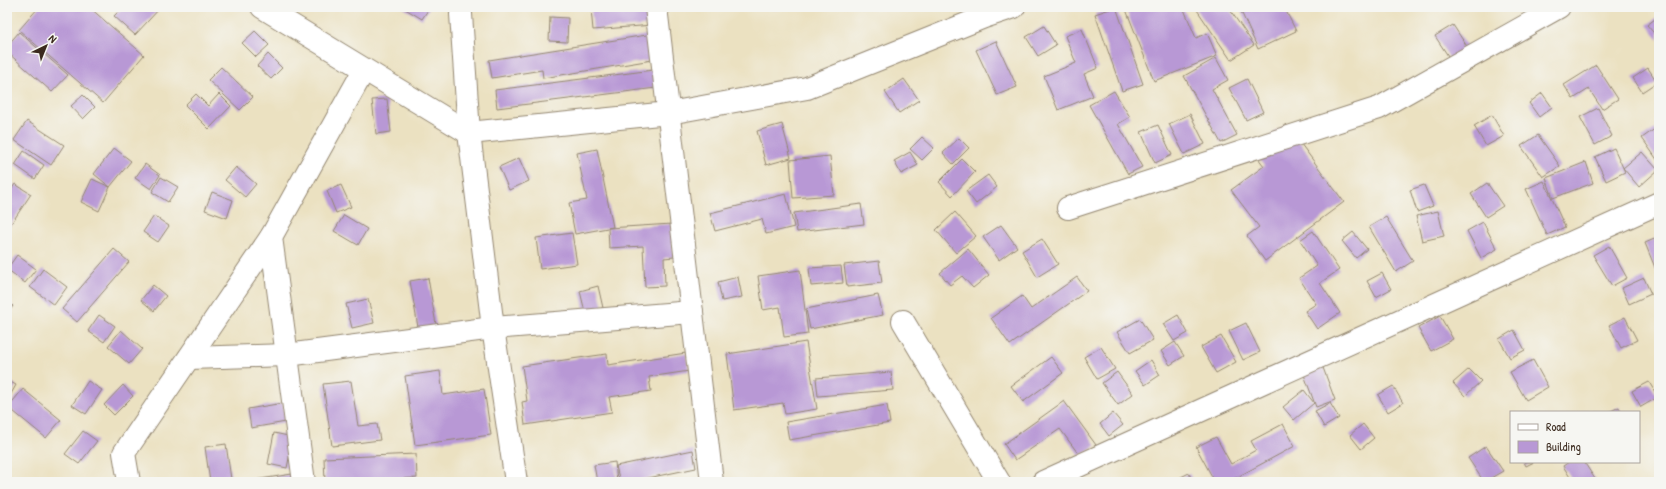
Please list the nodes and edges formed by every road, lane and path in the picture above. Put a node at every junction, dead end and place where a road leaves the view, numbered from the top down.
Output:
1 (262, 7) edge
2 (656, 7) edge
3 (1014, 7) edge
4 (1559, 7) edge
5 (461, 14) dead end
6 (364, 70) junction
7 (669, 112) junction
8 (469, 133) junction
9 (1659, 203) edge
10 (1068, 208) dead end
11 (271, 238) junction
12 (692, 312) junction
13 (903, 321) dead end
14 (494, 328) junction
15 (287, 355) junction
16 (189, 358) junction
17 (129, 482) edge
18 (304, 482) edge
19 (516, 482) edge
20 (712, 482) edge
21 (999, 482) edge
22 (1043, 482) edge

1 - 6 street
2 - 7 street
3 - 7 street
4 - 10 street
5 - 8 street
6 - 8 street
6 - 11 street
7 - 8 street
7 - 12 street
8 - 14 street
9 - 22 street
11 - 15 street
11 - 16 street
12 - 14 street
12 - 20 street
13 - 21 street
14 - 15 street
14 - 19 street
15 - 16 street
15 - 18 street
16 - 17 street

